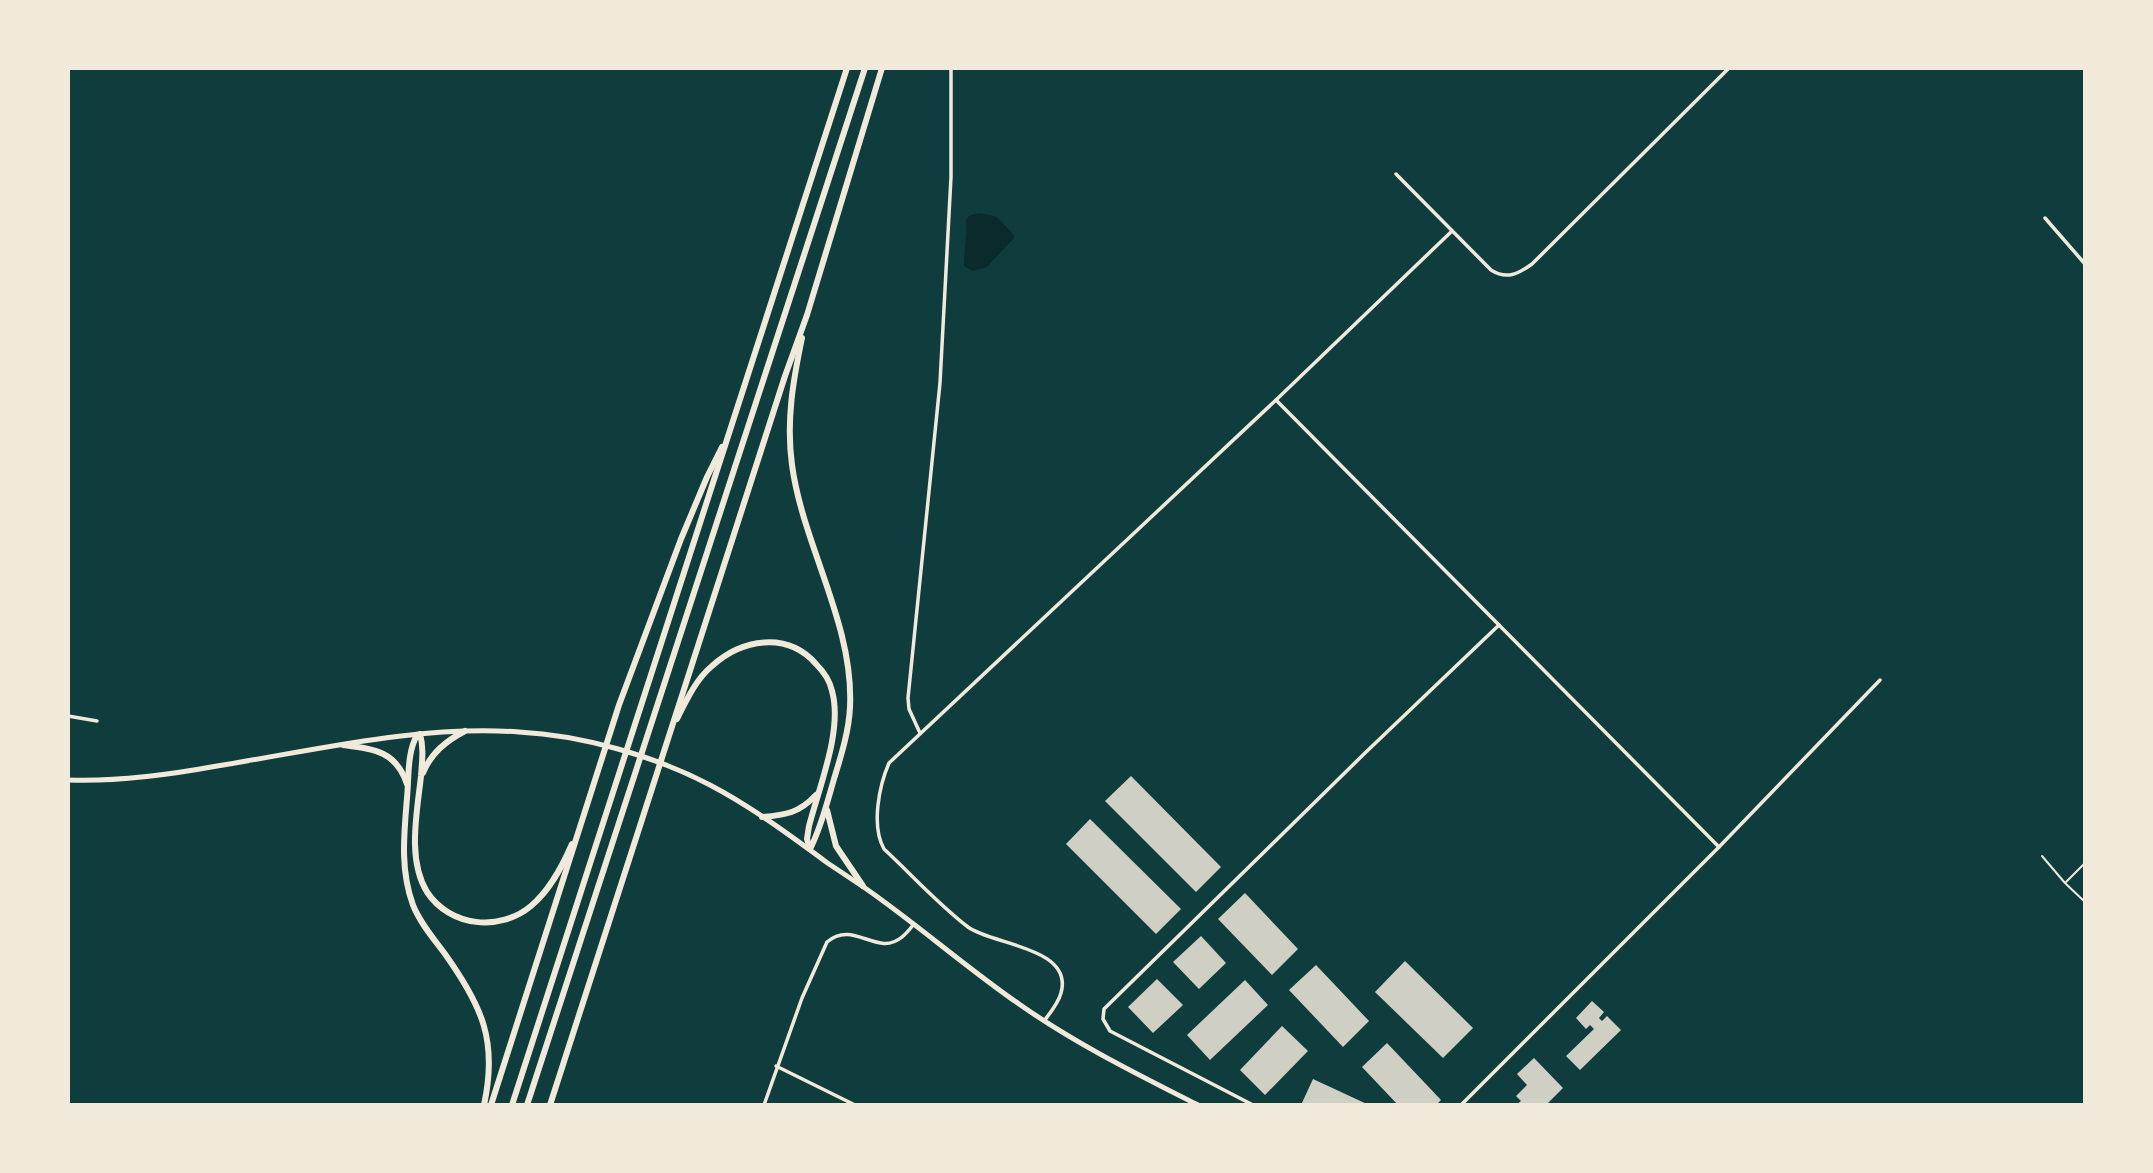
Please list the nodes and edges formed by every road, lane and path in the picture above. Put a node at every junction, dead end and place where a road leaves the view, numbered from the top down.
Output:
1 (847, 68) edge
2 (865, 68) edge
3 (882, 68) edge
4 (951, 68) edge
5 (1729, 68) edge
6 (1396, 174) dead end
7 (2045, 218) dead end
8 (1452, 231) junction
9 (2085, 264) edge
10 (807, 315) junction
11 (1276, 400) junction
12 (729, 433) junction
13 (1499, 625) junction
14 (1880, 680) dead end
15 (68, 716) edge
16 (97, 720) dead end
17 (465, 731) junction
18 (920, 733) junction
19 (418, 734) junction
20 (668, 738) junction
21 (343, 745) junction
22 (421, 778) junction
23 (68, 780) edge
24 (407, 793) junction
25 (818, 794) junction
26 (826, 806) junction
27 (586, 810) junction
28 (762, 817) junction
29 (1718, 846) junction
30 (810, 849) junction
31 (2042, 856) dead end
32 (2085, 863) edge
33 (2065, 883) junction
34 (863, 886) junction
35 (2085, 902) edge
36 (914, 925) junction
37 (1044, 1021) junction
38 (776, 1066) junction
39 (484, 1105) edge
40 (491, 1105) edge
41 (512, 1105) edge
42 (527, 1105) edge
43 (550, 1105) edge
44 (764, 1105) edge
45 (855, 1105) edge
46 (1198, 1105) edge
47 (1253, 1105) edge
48 (1461, 1105) edge

1 - 12 highway
2 - 42 highway
3 - 10 highway
4 - 18 street
5 - 8 street
6 - 8 street
7 - 9 street
8 - 11 street
10 - 20 highway
10 - 26 highway
11 - 13 street
11 - 18 street
12 - 27 highway
12 - 41 highway
13 - 29 street
13 - 47 street
14 - 29 street
15 - 16 street
17 - 19 main road
17 - 22 highway
17 - 28 main road
18 - 37 street
19 - 21 main road
19 - 22 highway
19 - 24 highway
20 - 25 highway
20 - 43 highway
21 - 23 main road
21 - 24 highway
22 - 27 highway
24 - 39 highway
25 - 28 highway
25 - 30 highway
26 - 30 highway
26 - 34 highway
27 - 40 highway
28 - 30 main road
29 - 48 street
30 - 34 main road
31 - 33 path
32 - 33 path
33 - 35 path
34 - 36 main road
36 - 37 main road
36 - 38 street
37 - 46 main road
38 - 44 street
38 - 45 street

